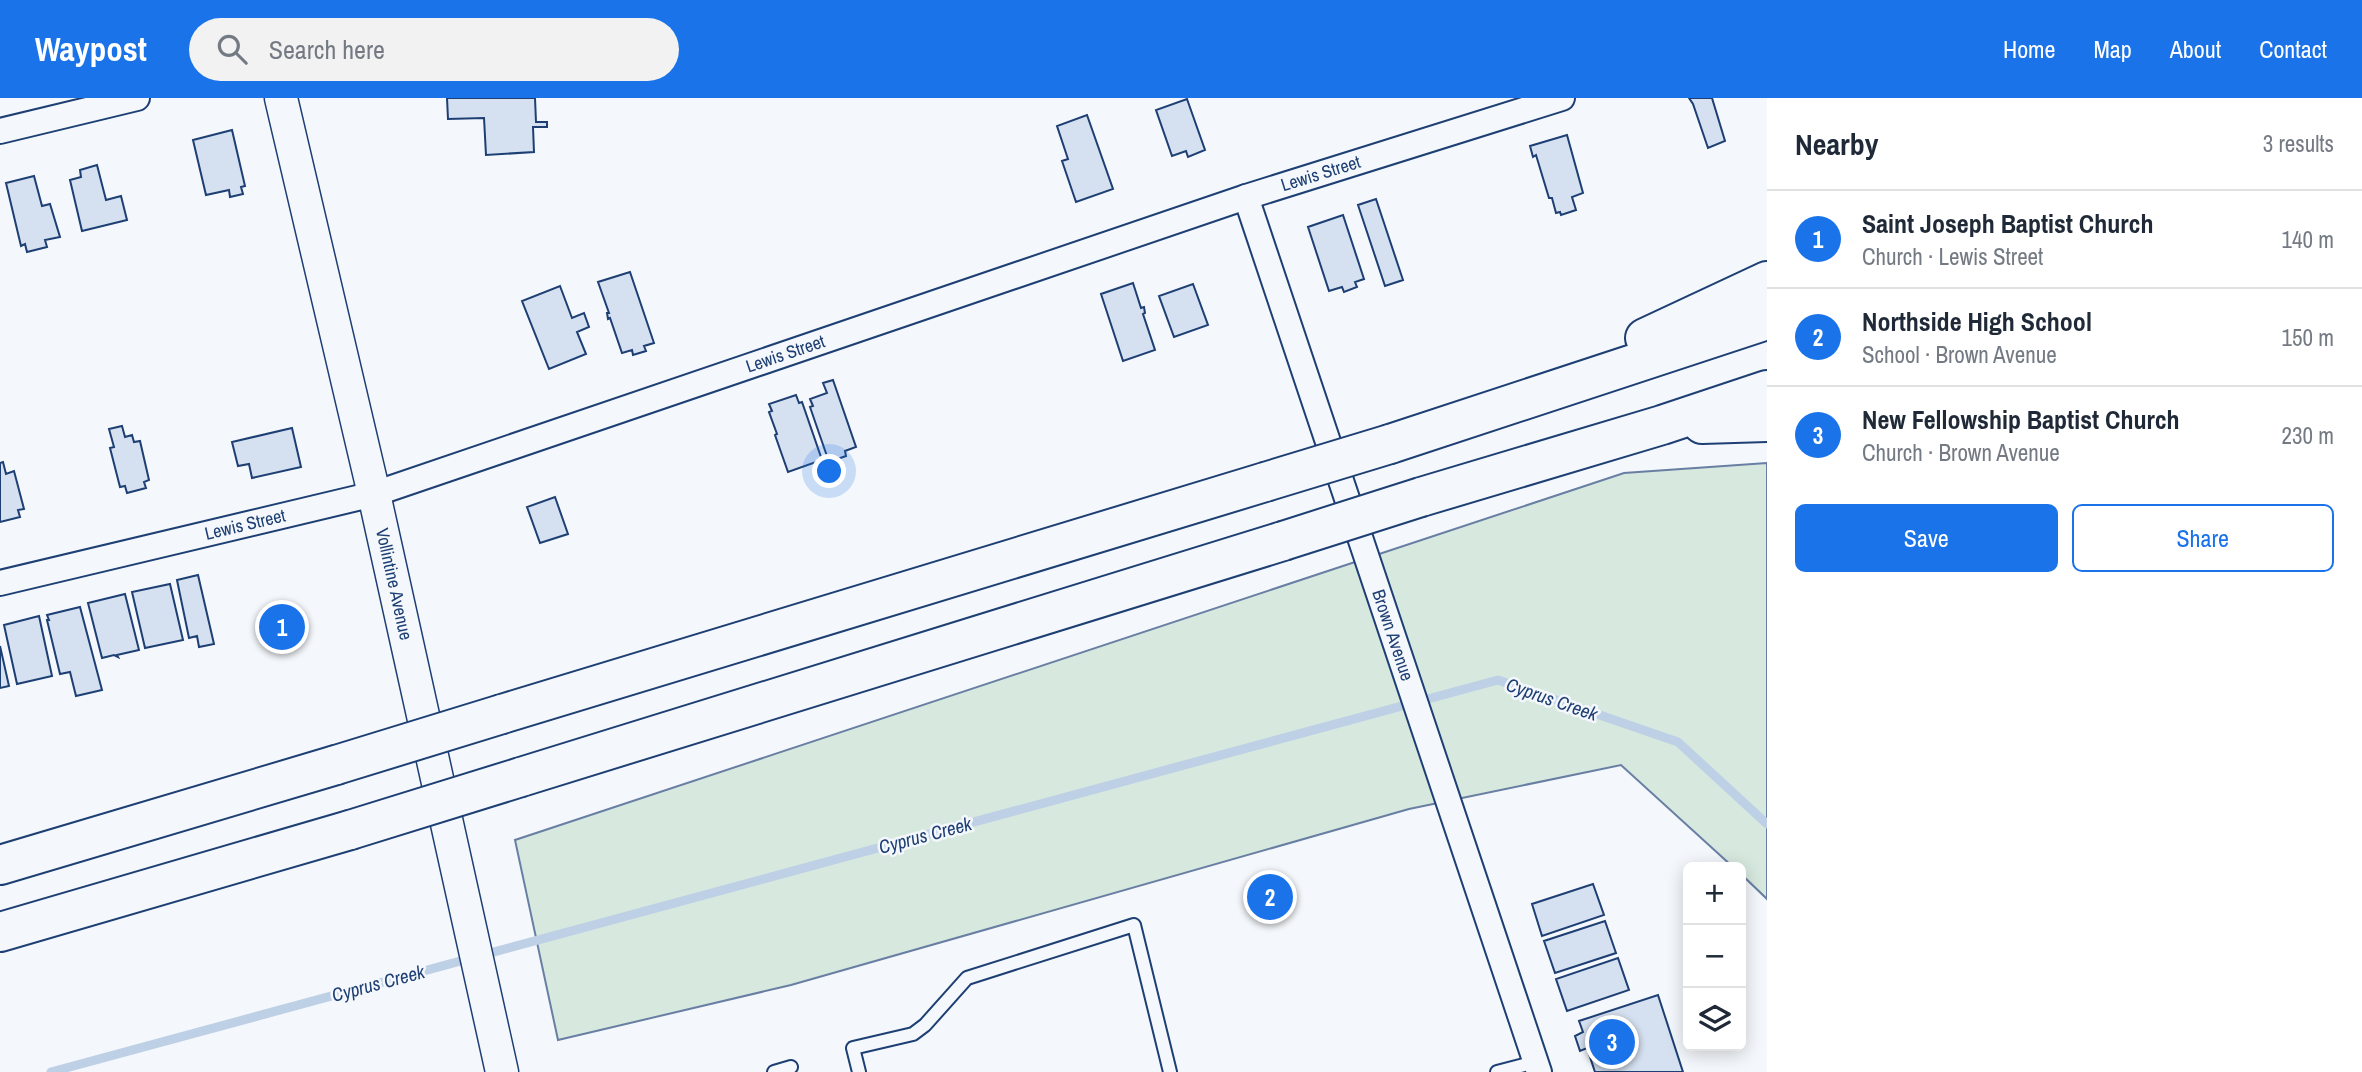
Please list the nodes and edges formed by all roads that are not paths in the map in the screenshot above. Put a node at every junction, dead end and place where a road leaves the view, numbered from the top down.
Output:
1 (137, 98) edge
2 (281, 98) edge
3 (1562, 98) edge
4 (0, 131) edge
5 (1246, 197) junction
6 (1767, 281) edge
7 (1767, 320) edge
8 (1767, 390) edge
9 (1473, 416) junction
10 (1767, 422) edge
11 (1662, 425) junction
12 (374, 494) junction
13 (0, 583) edge
14 (0, 865) edge
15 (0, 932) edge
16 (791, 1067) dead end
17 (1537, 1067) edge
18 (494, 1070) edge
19 (774, 1072) edge
20 (859, 1072) edge
21 (1170, 1072) edge
22 (1497, 1072) edge

1 - 4 street
2 - 12 street, Vollintine Avenue
3 - 5 street, Lewis Street
5 - 12 street, Lewis Street
5 - 17 street, Brown Avenue
6 - 9 highway
7 - 9 highway
8 - 11 highway
9 - 14 highway, bridge
10 - 11 highway
11 - 15 highway, bridge
12 - 13 street, Lewis Street
12 - 18 street, Vollintine Avenue
16 - 19 lane
17 - 22 lane
20 - 21 lane

